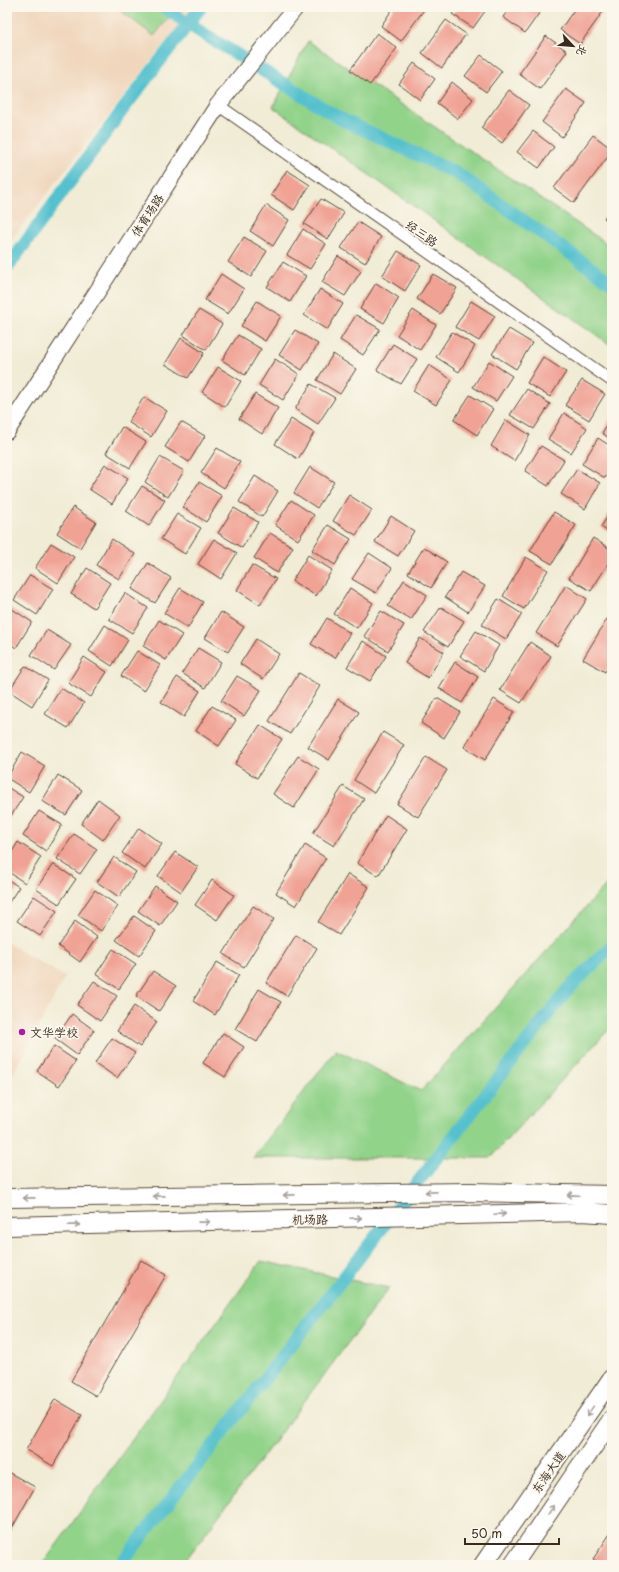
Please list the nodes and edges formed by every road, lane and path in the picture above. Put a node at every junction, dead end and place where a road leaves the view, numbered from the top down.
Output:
1 (296, 7) edge
2 (218, 105) junction
3 (612, 381) edge
4 (7, 431) edge
5 (612, 1194) edge
6 (7, 1198) edge
7 (612, 1214) edge
8 (7, 1226) edge
9 (612, 1378) edge
10 (612, 1419) edge
11 (483, 1565) edge
12 (513, 1565) edge

1 - 2 main road, 体育场路
2 - 3 street, 经三路
2 - 4 main road, 体育场路
5 -> 6 main road, 机场路
8 -> 7 main road, 机场路
9 -> 11 main road, 东海大道
12 -> 10 main road, 东海大道

